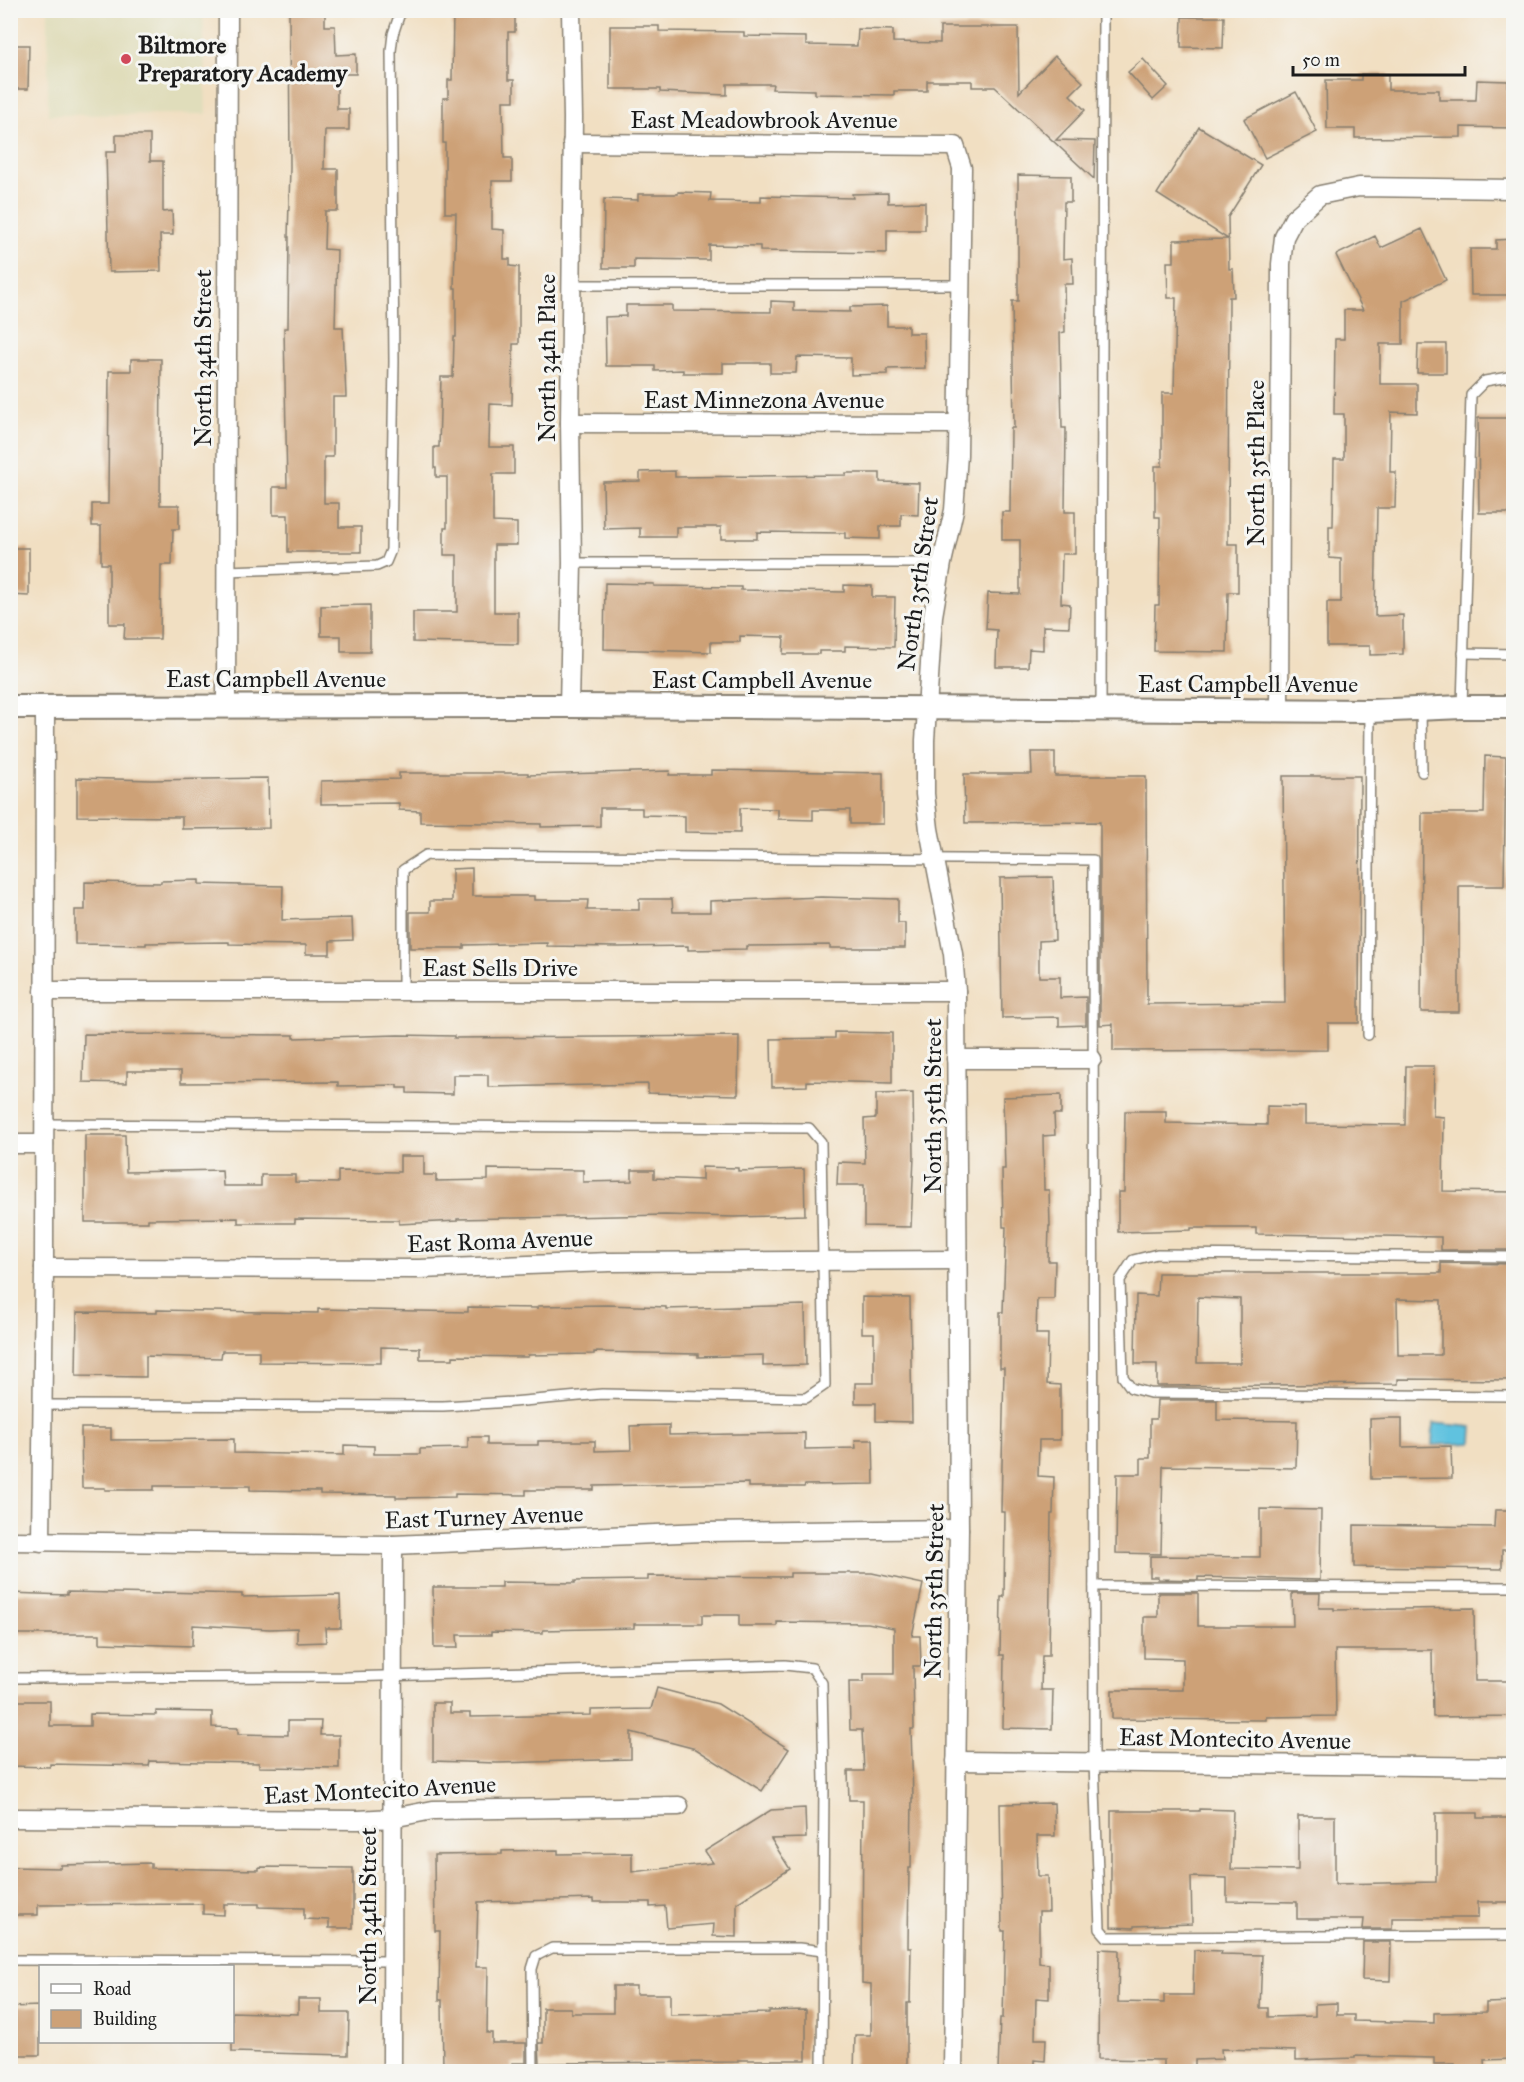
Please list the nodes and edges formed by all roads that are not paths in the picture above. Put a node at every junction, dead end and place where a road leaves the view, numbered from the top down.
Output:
1 (228, 10) edge
2 (401, 10) edge
3 (571, 10) edge
4 (1103, 10) edge
5 (572, 143) junction
6 (956, 146) joint
7 (1514, 189) edge
8 (571, 285) junction
9 (960, 285) junction
10 (1514, 376) edge
11 (570, 423) junction
12 (959, 424) junction
13 (572, 563) junction
14 (942, 563) junction
15 (226, 571) junction
16 (1463, 653) junction
17 (1514, 654) edge
18 (226, 706) junction
19 (569, 706) junction
20 (10, 707) edge
21 (45, 707) junction
22 (1462, 707) junction
23 (1514, 707) edge
24 (927, 708) junction
25 (1421, 709) junction
26 (1101, 710) junction
27 (1279, 711) junction
28 (1370, 711) junction
29 (1422, 772) dead end
30 (934, 859) junction
31 (44, 991) junction
32 (956, 991) junction
33 (403, 993) junction
34 (1368, 1035) dead end
35 (956, 1059) junction
36 (1092, 1059) junction
37 (44, 1124) junction
38 (10, 1144) edge
39 (44, 1144) junction
40 (1514, 1257) edge
41 (957, 1260) junction
42 (823, 1261) junction
43 (44, 1268) junction
44 (1514, 1396) edge
45 (43, 1405) junction
46 (959, 1528) junction
47 (10, 1541) edge
48 (41, 1542) junction
49 (393, 1545) junction
50 (1094, 1586) junction
51 (1514, 1587) edge
52 (393, 1676) junction
53 (10, 1678) edge
54 (956, 1761) junction
55 (1094, 1762) junction
56 (1514, 1767) edge
57 (679, 1806) dead end
58 (10, 1818) edge
59 (392, 1818) junction
60 (1514, 1935) edge
61 (823, 1951) junction
62 (10, 1960) edge
63 (392, 1962) junction
64 (392, 2072) edge
65 (533, 2072) edge
66 (822, 2072) edge
67 (953, 2072) edge

1 - 15 street, North 34th Street
2 - 15 lane
3 - 5 street, North 34th Place
4 - 26 lane
5 - 6 street, East Meadowbrook Avenue
5 - 8 street, North 34th Place
6 - 9 street, North 35th Street
7 - 27 street, North 35th Place
8 - 9 lane
8 - 11 street, North 34th Place
9 - 12 street, North 35th Street
10 - 16 lane
11 - 12 street, East Minnezona Avenue
11 - 13 street, North 34th Place
12 - 14 street, North 35th Street
13 - 14 lane
13 - 19 street, North 34th Place
14 - 24 street, North 35th Street
15 - 18 street, North 34th Street
16 - 17 lane
16 - 22 lane
18 - 19 street, East Campbell Avenue
18 - 21 street, East Campbell Avenue
19 - 24 street, East Campbell Avenue
20 - 21 street, East Campbell Avenue
21 - 31 street
22 - 23 street, East Campbell Avenue
22 - 25 street, East Campbell Avenue
24 - 26 street, East Campbell Avenue
24 - 30 street, North 35th Street
25 - 28 street, East Campbell Avenue
25 - 29 lane
26 - 27 street, East Campbell Avenue
27 - 28 street, East Campbell Avenue
28 - 34 lane
30 - 32 street, North 35th Street
30 - 33 lane
30 - 36 lane
31 - 33 street, East Sells Drive
31 - 37 street
32 - 33 street, East Sells Drive
32 - 35 street, North 35th Street
35 - 36 street
35 - 41 street, North 35th Street
36 - 50 lane
37 - 39 street
37 - 42 lane
38 - 39 street
39 - 43 street
40 - 44 lane
41 - 42 street, East Roma Avenue
41 - 46 street, North 35th Street
42 - 43 street, East Roma Avenue
42 - 45 lane
43 - 45 street
45 - 48 street
46 - 49 street, East Turney Avenue
46 - 54 street, North 35th Street
47 - 48 street, East Turney Avenue
48 - 49 street, East Turney Avenue
49 - 52 street, North 34th Street
50 - 51 lane
50 - 55 lane
52 - 53 lane
52 - 59 street, North 34th Street
52 - 61 lane
54 - 55 street, East Montecito Avenue
54 - 67 street, North 35th Street
55 - 56 street, East Montecito Avenue
55 - 60 lane
57 - 59 street, East Montecito Avenue
58 - 59 street, East Montecito Avenue
59 - 63 street, North 34th Street
61 - 65 lane
61 - 66 lane
62 - 63 lane
63 - 64 street, North 34th Street

